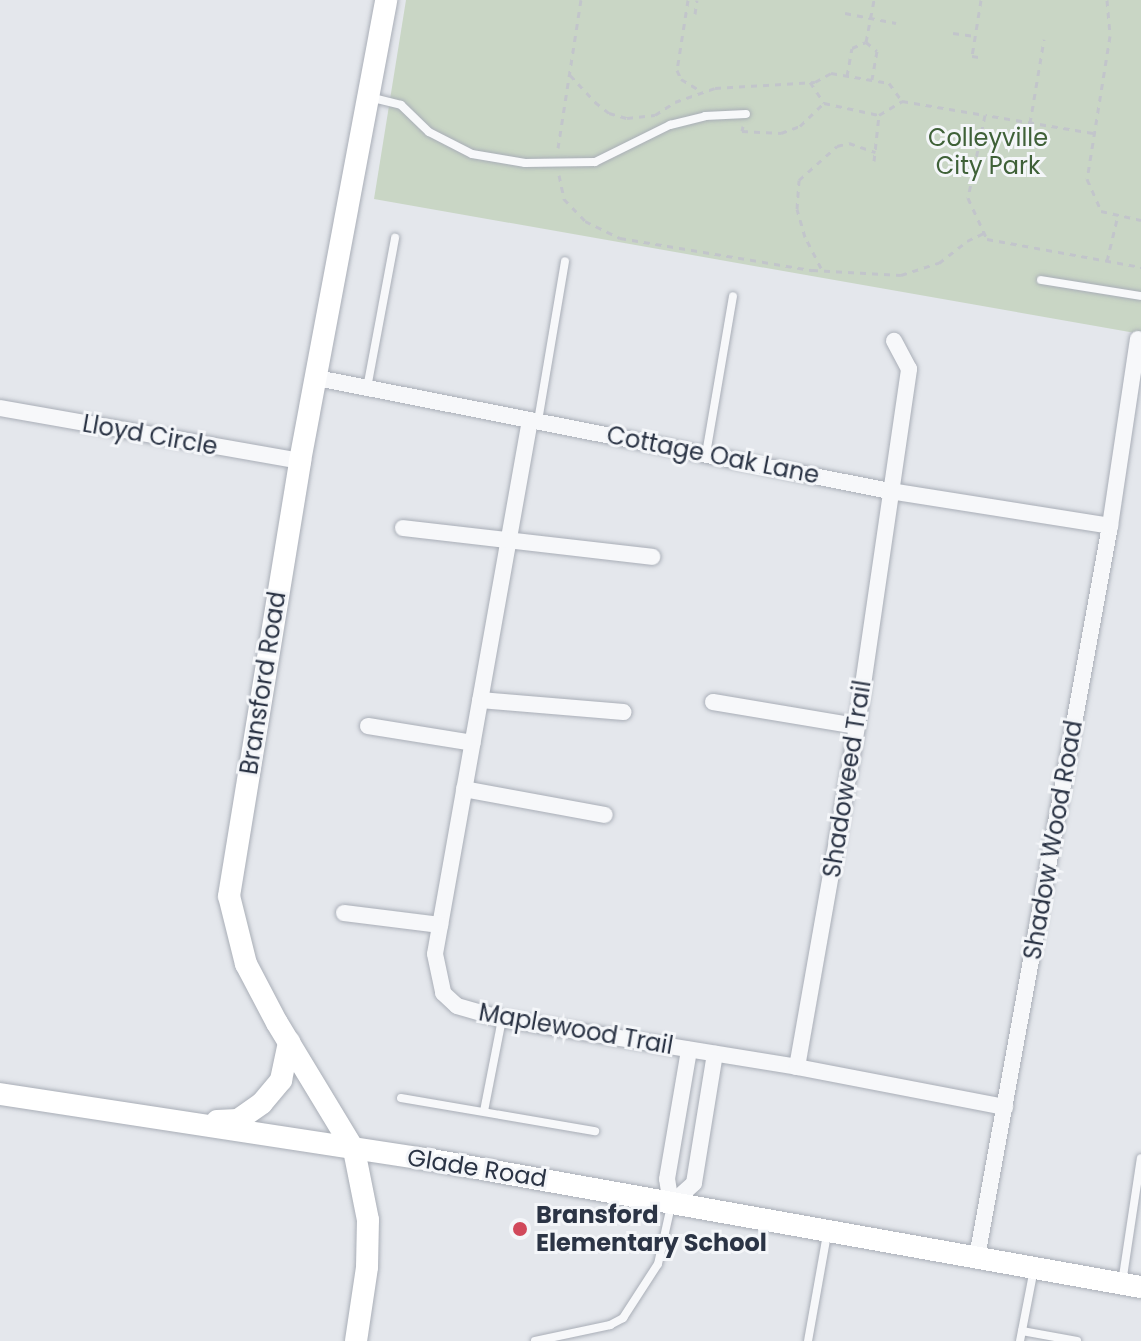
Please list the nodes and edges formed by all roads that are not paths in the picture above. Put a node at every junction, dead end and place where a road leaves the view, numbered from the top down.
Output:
1 (386, 0) edge
2 (368, 97) junction
3 (746, 114) road end
4 (395, 238) dead end
5 (565, 261) dead end
6 (1041, 280) dead end
7 (733, 296) dead end
8 (1141, 296) edge
9 (1138, 339) dead end
10 (894, 341) dead end
11 (317, 378) junction
12 (367, 388) junction
13 (0, 408) edge
14 (534, 420) junction
15 (706, 454) junction
16 (300, 461) junction
17 (890, 491) junction
18 (1110, 526) junction
19 (403, 528) dead end
20 (509, 541) junction
21 (652, 557) dead end
22 (480, 700) junction
23 (713, 702) dead end
24 (623, 712) dead end
25 (368, 726) dead end
26 (857, 726) junction
27 (473, 743) junction
28 (464, 789) junction
29 (605, 815) dead end
30 (344, 913) dead end
31 (440, 925) junction
32 (502, 1019) junction
33 (289, 1042) junction
34 (689, 1050) junction
35 (715, 1054) junction
36 (797, 1067) junction
37 (0, 1094) edge
38 (401, 1098) dead end
39 (1005, 1107) junction
40 (484, 1111) junction
41 (191, 1123) junction
42 (595, 1131) dead end
43 (354, 1150) junction
44 (1141, 1158) edge
45 (1138, 1201) edge
46 (671, 1204) junction
47 (828, 1230) junction
48 (977, 1257) junction
49 (1034, 1268) junction
50 (1131, 1286) edge
51 (1021, 1336) edge
52 (808, 1338) edge
53 (356, 1341) edge
54 (535, 1341) edge
55 (817, 1341) edge
56 (1077, 1341) edge

1 - 2 street, Bransford Road
2 - 3 lane
2 - 11 street, Bransford Road
4 - 12 lane
5 - 14 lane
6 - 8 lane
7 - 15 lane
9 - 18 street, Shadow Wood Road
10 - 17 street, Shadoweed Trail
11 - 12 street, Cottage Oak Lane
11 - 16 street, Bransford Road
12 - 14 street, Cottage Oak Lane
13 - 16 street, Lloyd Circle
14 - 15 street, Cottage Oak Lane
14 - 20 street, Maplewood Trail
15 - 17 street, Cottage Oak Lane
16 - 33 street, Bransford Road
17 - 18 street, Cottage Oak Lane
17 - 26 street, Shadoweed Trail
18 - 39 street, Shadow Wood Road
19 - 20 street
20 - 21 street
20 - 22 street, Maplewood Trail
22 - 24 street
22 - 27 street, Maplewood Trail
23 - 26 street
25 - 27 street
26 - 36 street, Shadoweed Trail
27 - 28 street, Maplewood Trail
28 - 29 street
28 - 31 street, Maplewood Trail
30 - 31 street
31 - 32 street, Maplewood Trail
32 - 34 street, Maplewood Trail
32 - 40 lane
33 - 41 street
33 - 43 street, Bransford Road
34 - 35 street, Maplewood Trail
34 - 46 street
35 - 36 street, Maplewood Trail
35 - 46 street
36 - 39 street, Maplewood Trail
37 - 41 street, Glade Road
38 - 40 lane
39 - 48 street, Shadow Wood Road
40 - 42 lane
41 - 43 street, Glade Road
43 - 46 street, Glade Road
43 - 53 street, Bransford Road
44 - 45 lane
45 - 50 lane
46 - 47 street, Glade Road
46 - 54 lane
47 - 48 street, Glade Road
47 - 52 lane
48 - 49 street, Glade Road
49 - 50 street, Glade Road
49 - 51 lane
51 - 56 lane
52 - 55 lane

